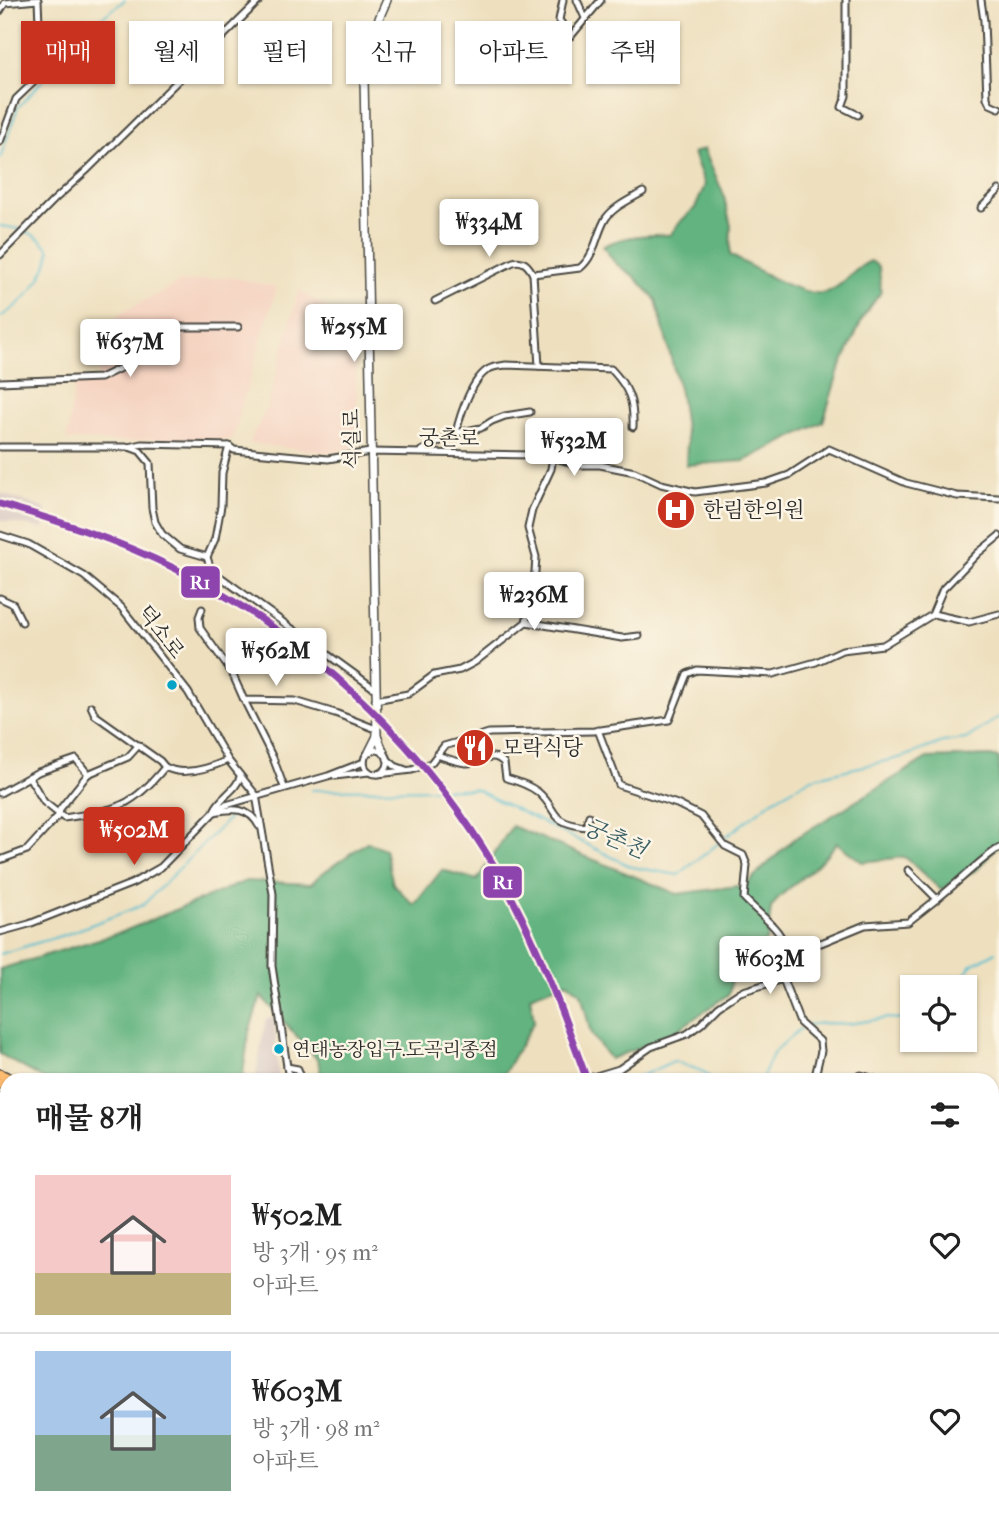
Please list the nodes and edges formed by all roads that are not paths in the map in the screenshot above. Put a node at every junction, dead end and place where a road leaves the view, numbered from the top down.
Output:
1 (260, 0) edge
2 (387, 0) edge
3 (563, 0) edge
4 (577, 0) edge
5 (601, 0) edge
6 (846, 0) edge
7 (981, 0) edge
8 (4, 2) edge
9 (0, 11) edge
10 (585, 18) junction
11 (999, 108) edge
12 (858, 115) dead end
13 (0, 142) edge
14 (999, 190) edge
15 (643, 192) dead end
16 (981, 208) dead end
17 (0, 255) edge
18 (533, 274) junction
19 (435, 301) dead end
20 (237, 327) dead end
21 (539, 366) junction
22 (0, 382) edge
23 (530, 412) dead end
24 (633, 427) dead end
25 (456, 433) junction
26 (229, 446) junction
27 (0, 447) edge
28 (129, 447) junction
29 (370, 452) junction
30 (419, 453) junction
31 (553, 457) junction
32 (999, 498) edge
33 (0, 535) edge
34 (999, 536) edge
35 (207, 556) junction
36 (0, 598) edge
37 (202, 609) dead end
38 (933, 614) junction
39 (999, 614) edge
40 (22, 622) dead end
41 (526, 622) junction
42 (639, 636) dead end
43 (375, 689) junction
44 (244, 700) junction
45 (375, 700) junction
46 (91, 706) dead end
47 (598, 730) junction
48 (376, 733) junction
49 (139, 745) junction
50 (369, 752) junction
51 (437, 755) junction
52 (385, 756) junction
53 (228, 760) junction
54 (364, 762) junction
55 (165, 767) junction
56 (412, 770) junction
57 (369, 772) junction
58 (88, 774) junction
59 (378, 774) junction
60 (328, 776) junction
61 (29, 777) junction
62 (240, 777) junction
63 (284, 787) junction
64 (0, 793) edge
65 (256, 795) junction
66 (214, 812) junction
67 (59, 815) junction
68 (589, 816) dead end
69 (262, 831) junction
70 (999, 848) edge
71 (0, 860) edge
72 (908, 870) dead end
73 (937, 899) junction
74 (0, 932) edge
75 (786, 945) junction
76 (783, 979) junction
77 (287, 1067) junction
78 (288, 1073) edge
79 (299, 1073) edge
80 (609, 1073) edge
81 (817, 1073) edge

1 - 17 street
2 - 29 street, 석실로
3 - 10 street
4 - 10 street
5 - 10 street
6 - 12 street
7 - 11 street
8 - 9 street
8 - 13 street
14 - 16 street
15 - 18 street
18 - 19 street
18 - 21 street
20 - 22 street
21 - 24 street
21 - 25 street
23 - 25 street
25 - 30 street
26 - 28 street, 궁촌로
26 - 29 street, 궁촌로
26 - 35 street
27 - 28 street, 궁촌로
28 - 35 street
29 - 30 street, 궁촌로
29 - 43 street, 석실로
30 - 31 street, 궁촌로
31 - 32 street, 궁촌로
31 - 41 street
33 - 53 street, 덕소로
34 - 38 street
35 - 43 street
36 - 40 street
37 - 44 street
38 - 39 street
38 - 47 street
41 - 42 street
41 - 45 street
43 - 45 street, 석실로
44 - 48 street
44 - 63 street
45 - 48 street, 석실로
46 - 49 street
47 - 51 street
47 - 75 street
48 - 50 street, 석실로
48 - 52 street
49 - 55 street
49 - 58 street
50 - 52 street
50 - 54 street, 석실로
51 - 56 street
51 - 68 street
52 - 56 street
52 - 59 street
53 - 55 street
53 - 62 street, 덕소로
54 - 57 street
54 - 60 street
55 - 67 street
56 - 59 street
57 - 59 street
57 - 60 street
58 - 61 street
58 - 67 street
60 - 63 street
61 - 64 street
61 - 67 street
62 - 65 street, 덕소로
62 - 66 street
63 - 65 street
65 - 66 street
65 - 69 street
66 - 69 street
66 - 74 street
67 - 71 street
69 - 77 street
70 - 73 street
72 - 73 street
73 - 75 street
75 - 76 street
76 - 80 street
76 - 81 street
77 - 78 street
77 - 79 street

